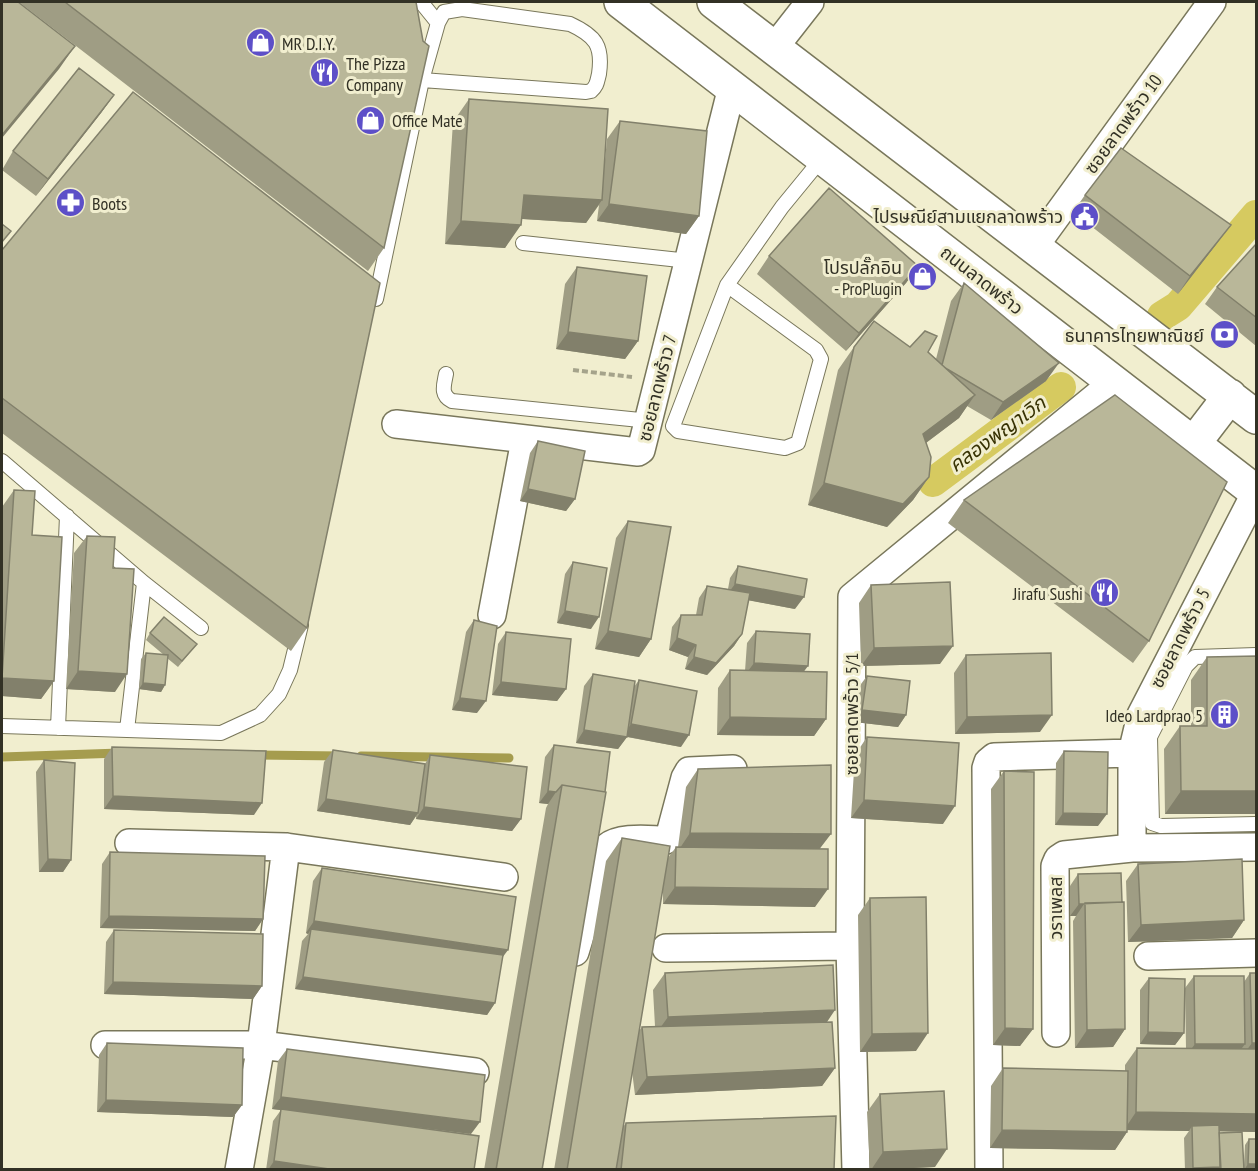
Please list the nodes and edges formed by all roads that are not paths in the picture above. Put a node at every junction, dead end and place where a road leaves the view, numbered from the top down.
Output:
1 (421, 2) edge
2 (621, 2) edge
3 (714, 2) edge
4 (810, 2) edge
5 (1212, 2) edge
6 (438, 23) junction
7 (774, 48) junction
8 (422, 80) junction
9 (732, 87) junction
10 (823, 157) junction
11 (523, 243) edge
12 (1034, 247) junction
13 (688, 261) junction
14 (727, 285) junction
15 (373, 313) edge
16 (446, 374) dead end
17 (1114, 382) junction
18 (1230, 396) junction
19 (1257, 417) edge
20 (650, 421) junction
21 (396, 424) dead end
22 (525, 440) junction
23 (1194, 443) junction
24 (2, 461) edge
25 (1256, 492) edge
26 (67, 516) junction
27 (144, 583) junction
28 (304, 612) edge
29 (492, 615) dead end
30 (201, 628) dead end
31 (1257, 655) edge
32 (2, 726) edge
33 (58, 728) junction
34 (127, 730) junction
35 (1132, 753) junction
36 (755, 769) edge
37 (1257, 824) edge
38 (129, 843) dead end
39 (286, 847) junction
40 (1257, 847) edge
41 (1132, 848) junction
42 (504, 877) dead end
43 (850, 946) junction
44 (666, 948) dead end
45 (1257, 953) edge
46 (1148, 956) dead end
47 (567, 977) edge
48 (1056, 1033) dead end
49 (105, 1045) edge
50 (261, 1045) junction
51 (475, 1072) edge
52 (238, 1170) edge
53 (856, 1170) edge
54 (989, 1170) edge

1 - 6 lane
2 - 9 main road, ถนนลาดพร้าว
3 - 7 main road
4 - 7 street
5 - 12 street, ซอยลาดพร้าว 10
6 - 8 lane
6 - 8 lane
7 - 12 main road
8 - 15 lane
9 - 10 main road, ถนนลาดพร้าว
9 - 13 street, ซอยลาดพร้าว 7
10 - 14 lane
10 - 17 main road, ถนนลาดพร้าว
11 - 13 lane
12 - 18 main road
13 - 20 street, ซอยลาดพร้าว 7
14 - 14 lane
16 - 20 lane
17 - 23 main road, ถนนลาดพร้าว
17 - 43 street, ซอยลาดพร้าว 5/1
18 - 19 main road
18 - 23 main road
20 - 22 street, ซอยลาดพร้าว 7
21 - 22 street, ซอยลาดพร้าว 7
22 - 29 street
23 - 25 main road, ถนนลาดพร้าว
24 - 26 lane
25 - 35 street, ซอยลาดพร้าว 5
26 - 27 lane
26 - 33 lane
27 - 30 lane
27 - 34 lane
28 - 34 lane
31 - 37 lane
32 - 33 lane
33 - 34 lane
35 - 41 street, ซอยลาดพร้าว 5
35 - 54 street
36 - 47 street
38 - 39 street
39 - 42 street
39 - 50 street
40 - 41 street
41 - 48 street, วราเพลส
43 - 44 street
43 - 53 street, ซอยลาดพร้าว 5/1
45 - 46 street
49 - 50 street
50 - 51 street
50 - 52 street

